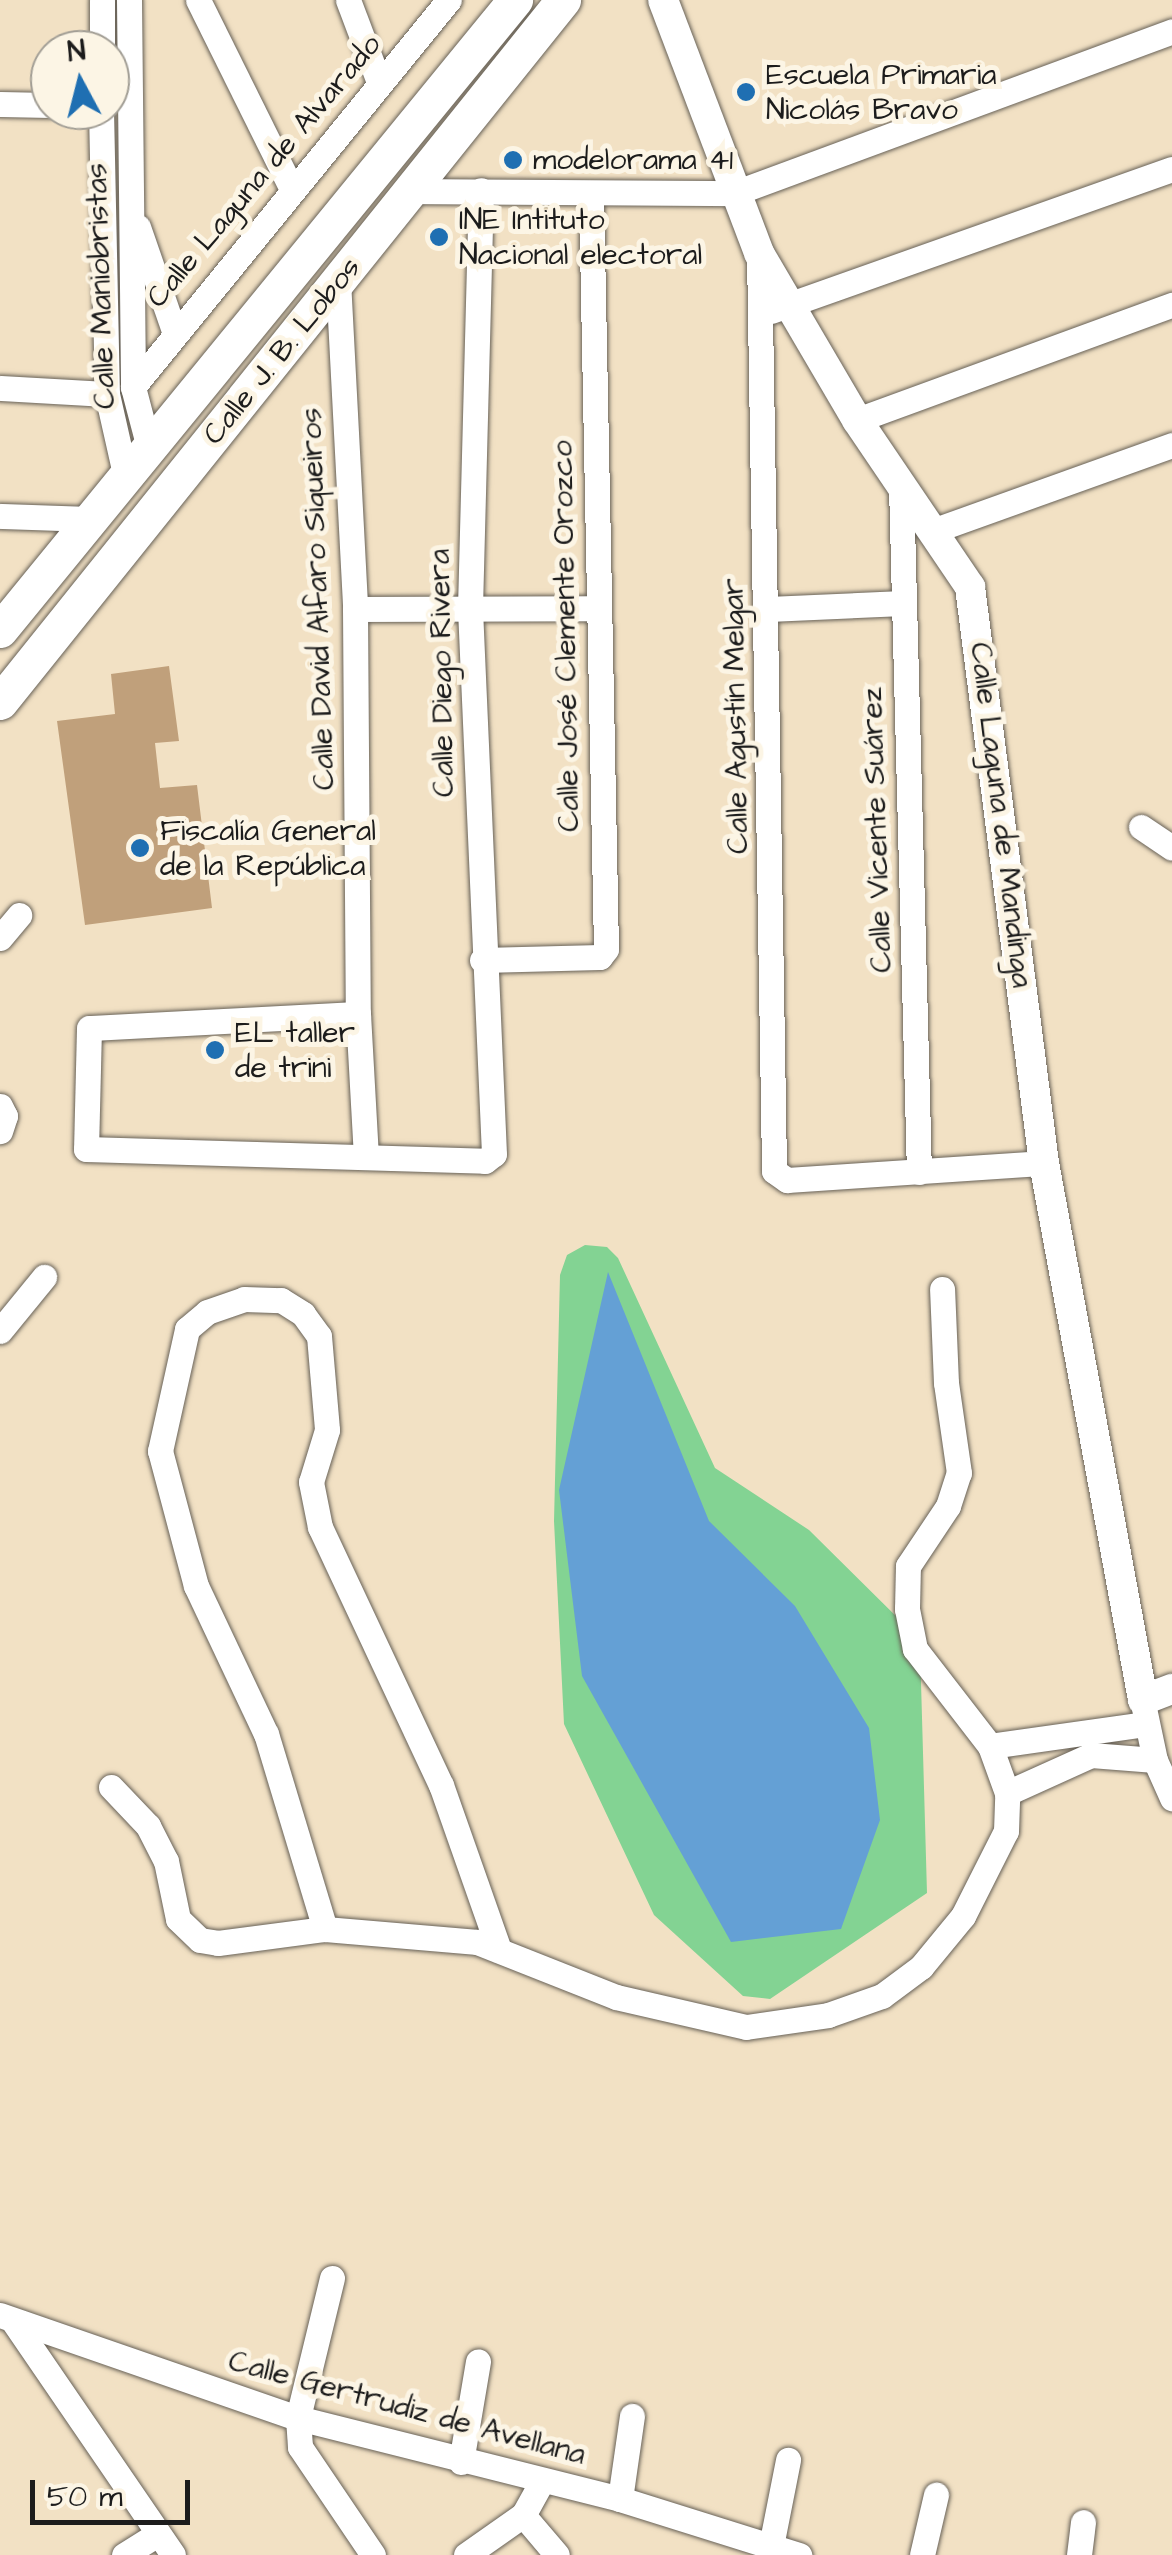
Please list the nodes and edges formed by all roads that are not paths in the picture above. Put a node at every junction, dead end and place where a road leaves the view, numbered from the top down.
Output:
1 (102, 0) edge
2 (129, 0) edge
3 (198, 0) edge
4 (348, 0) edge
5 (450, 0) edge
6 (515, 0) edge
7 (563, 0) edge
8 (663, 0) edge
9 (102, 30) edge
10 (1172, 31) edge
11 (379, 82) junction
12 (0, 104) edge
13 (30, 105) edge
14 (102, 130) edge
15 (1172, 169) edge
16 (292, 189) junction
17 (481, 190) junction
18 (411, 192) junction
19 (735, 193) junction
20 (591, 194) junction
21 (130, 207) junction
22 (758, 254) junction
23 (338, 280) junction
24 (792, 302) junction
25 (1172, 304) edge
26 (759, 316) junction
27 (174, 331) junction
28 (133, 387) junction
29 (0, 388) edge
30 (107, 394) junction
31 (857, 420) junction
32 (1172, 444) edge
33 (149, 448) junction
34 (126, 478) junction
35 (901, 486) junction
36 (0, 516) edge
37 (92, 519) junction
38 (935, 530) junction
39 (902, 603) junction
40 (470, 608) junction
41 (596, 608) junction
42 (355, 609) junction
43 (768, 609) junction
44 (0, 630) edge
45 (0, 702) edge
46 (1141, 827) dead end
47 (1172, 848) edge
48 (19, 914) dead end
49 (0, 938) edge
50 (482, 960) junction
51 (358, 1014) junction
52 (366, 1155) junction
53 (1044, 1163) junction
54 (919, 1172) junction
55 (44, 1276) dead end
56 (942, 1289) dead end
57 (0, 1331) edge
58 (1172, 1689) edge
59 (1144, 1712) junction
60 (1087, 1744) junction
61 (990, 1746) junction
62 (1155, 1760) junction
63 (111, 1787) dead end
64 (1006, 1793) junction
65 (1172, 1798) edge
66 (325, 1928) junction
67 (499, 1950) junction
68 (332, 2278) dead end
69 (6, 2318) edge
70 (478, 2360) dead end
71 (632, 2416) dead end
72 (298, 2418) junction
73 (788, 2460) dead end
74 (461, 2462) junction
75 (541, 2483) junction
76 (936, 2495) dead end
77 (620, 2498) junction
78 (523, 2515) junction
79 (1083, 2522) dead end
80 (166, 2544) edge
81 (774, 2550) edge
82 (124, 2555) edge
83 (373, 2555) edge
84 (466, 2555) edge
85 (556, 2555) edge
86 (799, 2555) edge
87 (922, 2555) edge
88 (1079, 2555) edge

1 - 9 street
2 - 21 street, Calle Maniobristas
3 - 16 street
4 - 11 street
5 - 11 street, Calle Laguna de Alvarado
6 - 33 main road, Calle J. B. Lobos
7 - 18 main road, Calle J. B. Lobos
8 - 19 street, Calle Laguna de Mandinga
10 - 19 street
11 - 16 street, Calle Laguna de Alvarado
12 - 13 street
14 - 30 street, Calle Maniobristas
15 - 24 street
16 - 27 street, Calle Laguna de Alvarado
17 - 18 street
17 - 20 street
17 - 40 street, Calle Diego Rivera
18 - 23 main road, Calle J. B. Lobos
19 - 20 street
19 - 22 street, Calle Laguna de Mandinga
20 - 41 street, Calle José Clemente Orozco
21 - 27 street
21 - 28 street, Calle Maniobristas
22 - 24 street, Calle Laguna de Mandinga
22 - 26 street, Calle Agustín Melgar
23 - 42 street, Calle David Alfaro Siqueiros
23 - 45 main road, Calle J. B. Lobos
24 - 26 street
24 - 31 street, Calle Laguna de Mandinga
25 - 31 street
26 - 43 street, Calle Agustín Melgar
27 - 28 street, Calle Laguna de Alvarado
28 - 33 street, Calle Maniobristas
29 - 30 street
30 - 34 street, Calle Maniobristas
31 - 35 street, Calle Laguna de Mandinga
32 - 38 street
33 - 34 main road, Calle J. B. Lobos
34 - 37 main road, Calle J. B. Lobos
35 - 38 street, Calle Laguna de Mandinga
35 - 39 street, Calle Vicente Suárez
36 - 37 street
37 - 44 main road, Calle J. B. Lobos
38 - 53 street, Calle Laguna de Mandinga
39 - 43 street
39 - 54 street, Calle Vicente Suárez
40 - 41 street
40 - 42 street
40 - 50 street, Calle Diego Rivera
41 - 50 street, Calle José Clemente Orozco
42 - 51 street, Calle David Alfaro Siqueiros
43 - 54 street, Calle Agustín Melgar
46 - 47 street
48 - 49 street
50 - 52 street, Calle Diego Rivera
51 - 52 street, Calle David Alfaro Siqueiros
51 - 52 street
53 - 54 street
53 - 59 street, Calle Laguna de Mandinga
55 - 57 street
56 - 61 street
58 - 59 street
59 - 60 street
59 - 62 street
60 - 61 street
60 - 62 street
60 - 64 street
61 - 64 street
62 - 65 street
63 - 66 street
64 - 67 street
66 - 67 street
66 - 67 street
68 - 72 street
69 - 72 street, Calle Gertrudiz de Avellana
69 - 80 street
70 - 74 street
71 - 77 street
72 - 74 street, Calle Gertrudiz de Avellana
72 - 83 street
73 - 81 street
74 - 75 street, Calle Gertrudiz de Avellana
75 - 77 street, Calle Gertrudiz de Avellana
75 - 78 street
76 - 87 street
77 - 81 street, Calle Gertrudiz de Avellana
78 - 84 street
78 - 85 street
79 - 88 street
80 - 82 street
81 - 86 street, Calle Gertrudiz de Avellana

